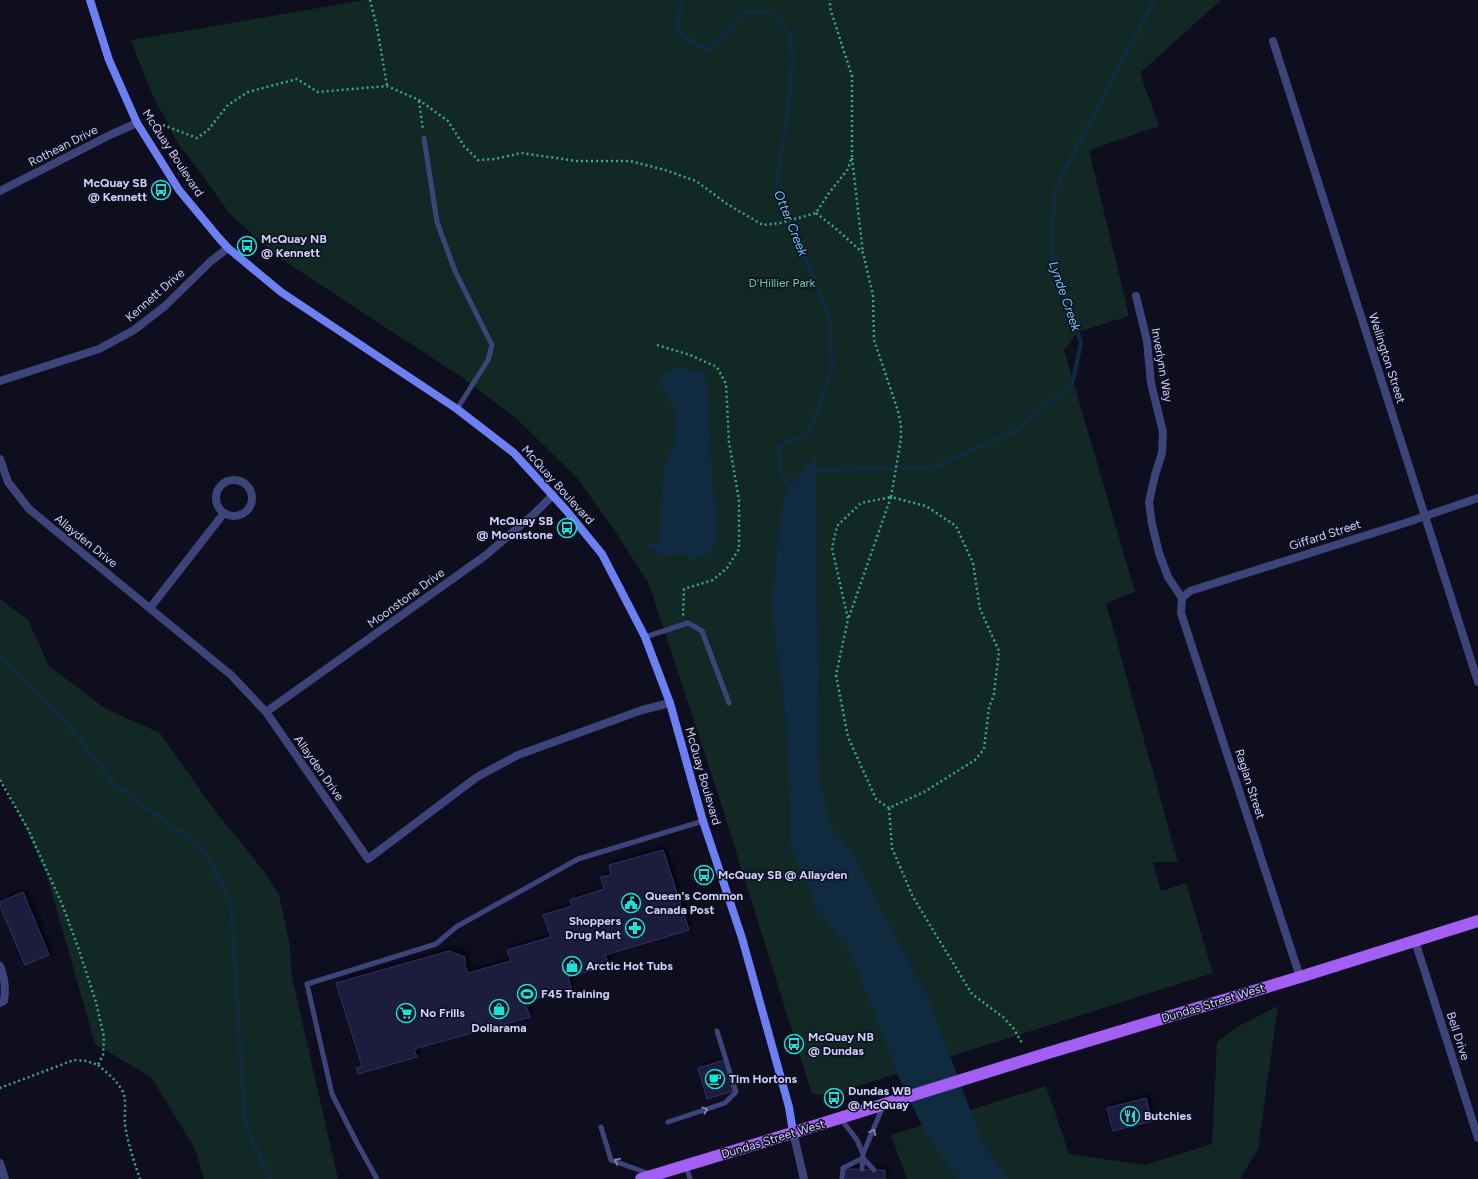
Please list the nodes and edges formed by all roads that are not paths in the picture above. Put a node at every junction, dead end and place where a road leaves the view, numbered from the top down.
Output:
1 (90, 0) edge
2 (1273, 41) dead end
3 (137, 123) junction
4 (424, 138) road end
5 (0, 191) edge
6 (228, 248) junction
7 (1136, 296) dead end
8 (0, 381) edge
9 (457, 409) junction
10 (0, 459) edge
11 (553, 495) junction
12 (1478, 498) edge
13 (224, 514) junction
14 (1426, 516) junction
15 (1182, 598) junction
16 (150, 608) junction
17 (645, 636) junction
18 (1478, 682) edge
19 (670, 703) junction
20 (729, 703) dead end
21 (266, 712) junction
22 (703, 821) junction
23 (1478, 921) edge
24 (1415, 941) junction
25 (0, 966) edge
26 (1300, 977) junction
27 (0, 1003) edge
28 (717, 1030) dead end
29 (884, 1104) junction
30 (840, 1118) junction
31 (668, 1122) dead end
32 (601, 1127) dead end
33 (793, 1132) junction
34 (1478, 1138) edge
35 (863, 1156) junction
36 (0, 1163) edge
37 (686, 1165) junction
38 (862, 1169) dead end
39 (874, 1170) dead end
40 (653, 1175) junction
41 (5, 1179) edge
42 (377, 1179) edge
43 (640, 1179) edge
44 (690, 1179) edge
45 (804, 1179) edge
46 (842, 1179) edge

1 - 3 street, McQuay Boulevard
2 - 14 street, Wellington Street
3 - 5 street, Rothean Drive
3 - 6 street, McQuay Boulevard
4 - 9 lane
6 - 8 street, Kennett Drive
6 - 9 street, McQuay Boulevard
7 - 15 street, Inverlynn Way
9 - 11 street, McQuay Boulevard
10 - 16 street, Allayden Drive
11 - 17 street, McQuay Boulevard
11 - 21 street, Moonstone Drive
12 - 14 street, Giffard Street
13 - 13 street
13 - 16 street
14 - 15 street, Giffard Street
14 - 18 street, Wellington Street
15 - 26 street, Raglan Street
16 - 21 street, Allayden Drive
17 - 19 street, McQuay Boulevard
17 - 20 lane
19 - 21 street, Allayden Drive
19 - 22 street, McQuay Boulevard
22 - 33 street, McQuay Boulevard
22 - 42 lane
23 - 24 main road, Dundas Street West
24 - 26 main road, Dundas Street West
24 - 34 street, Bell Drive
25 - 27 street
26 - 29 main road, Dundas Street West
31 -> 28 lane
29 - 30 main road, Dundas Street West
35 -> 29 lane
30 - 33 main road, Dundas Street West
30 - 35 lane
40 -> 32 lane
33 - 37 main road, Dundas Street West
33 - 45 street
35 - 38 lane
35 - 39 lane
35 - 46 lane
36 - 41 street
37 - 40 main road, Dundas Street West
37 - 44 lane
40 - 43 main road, Dundas Street West

